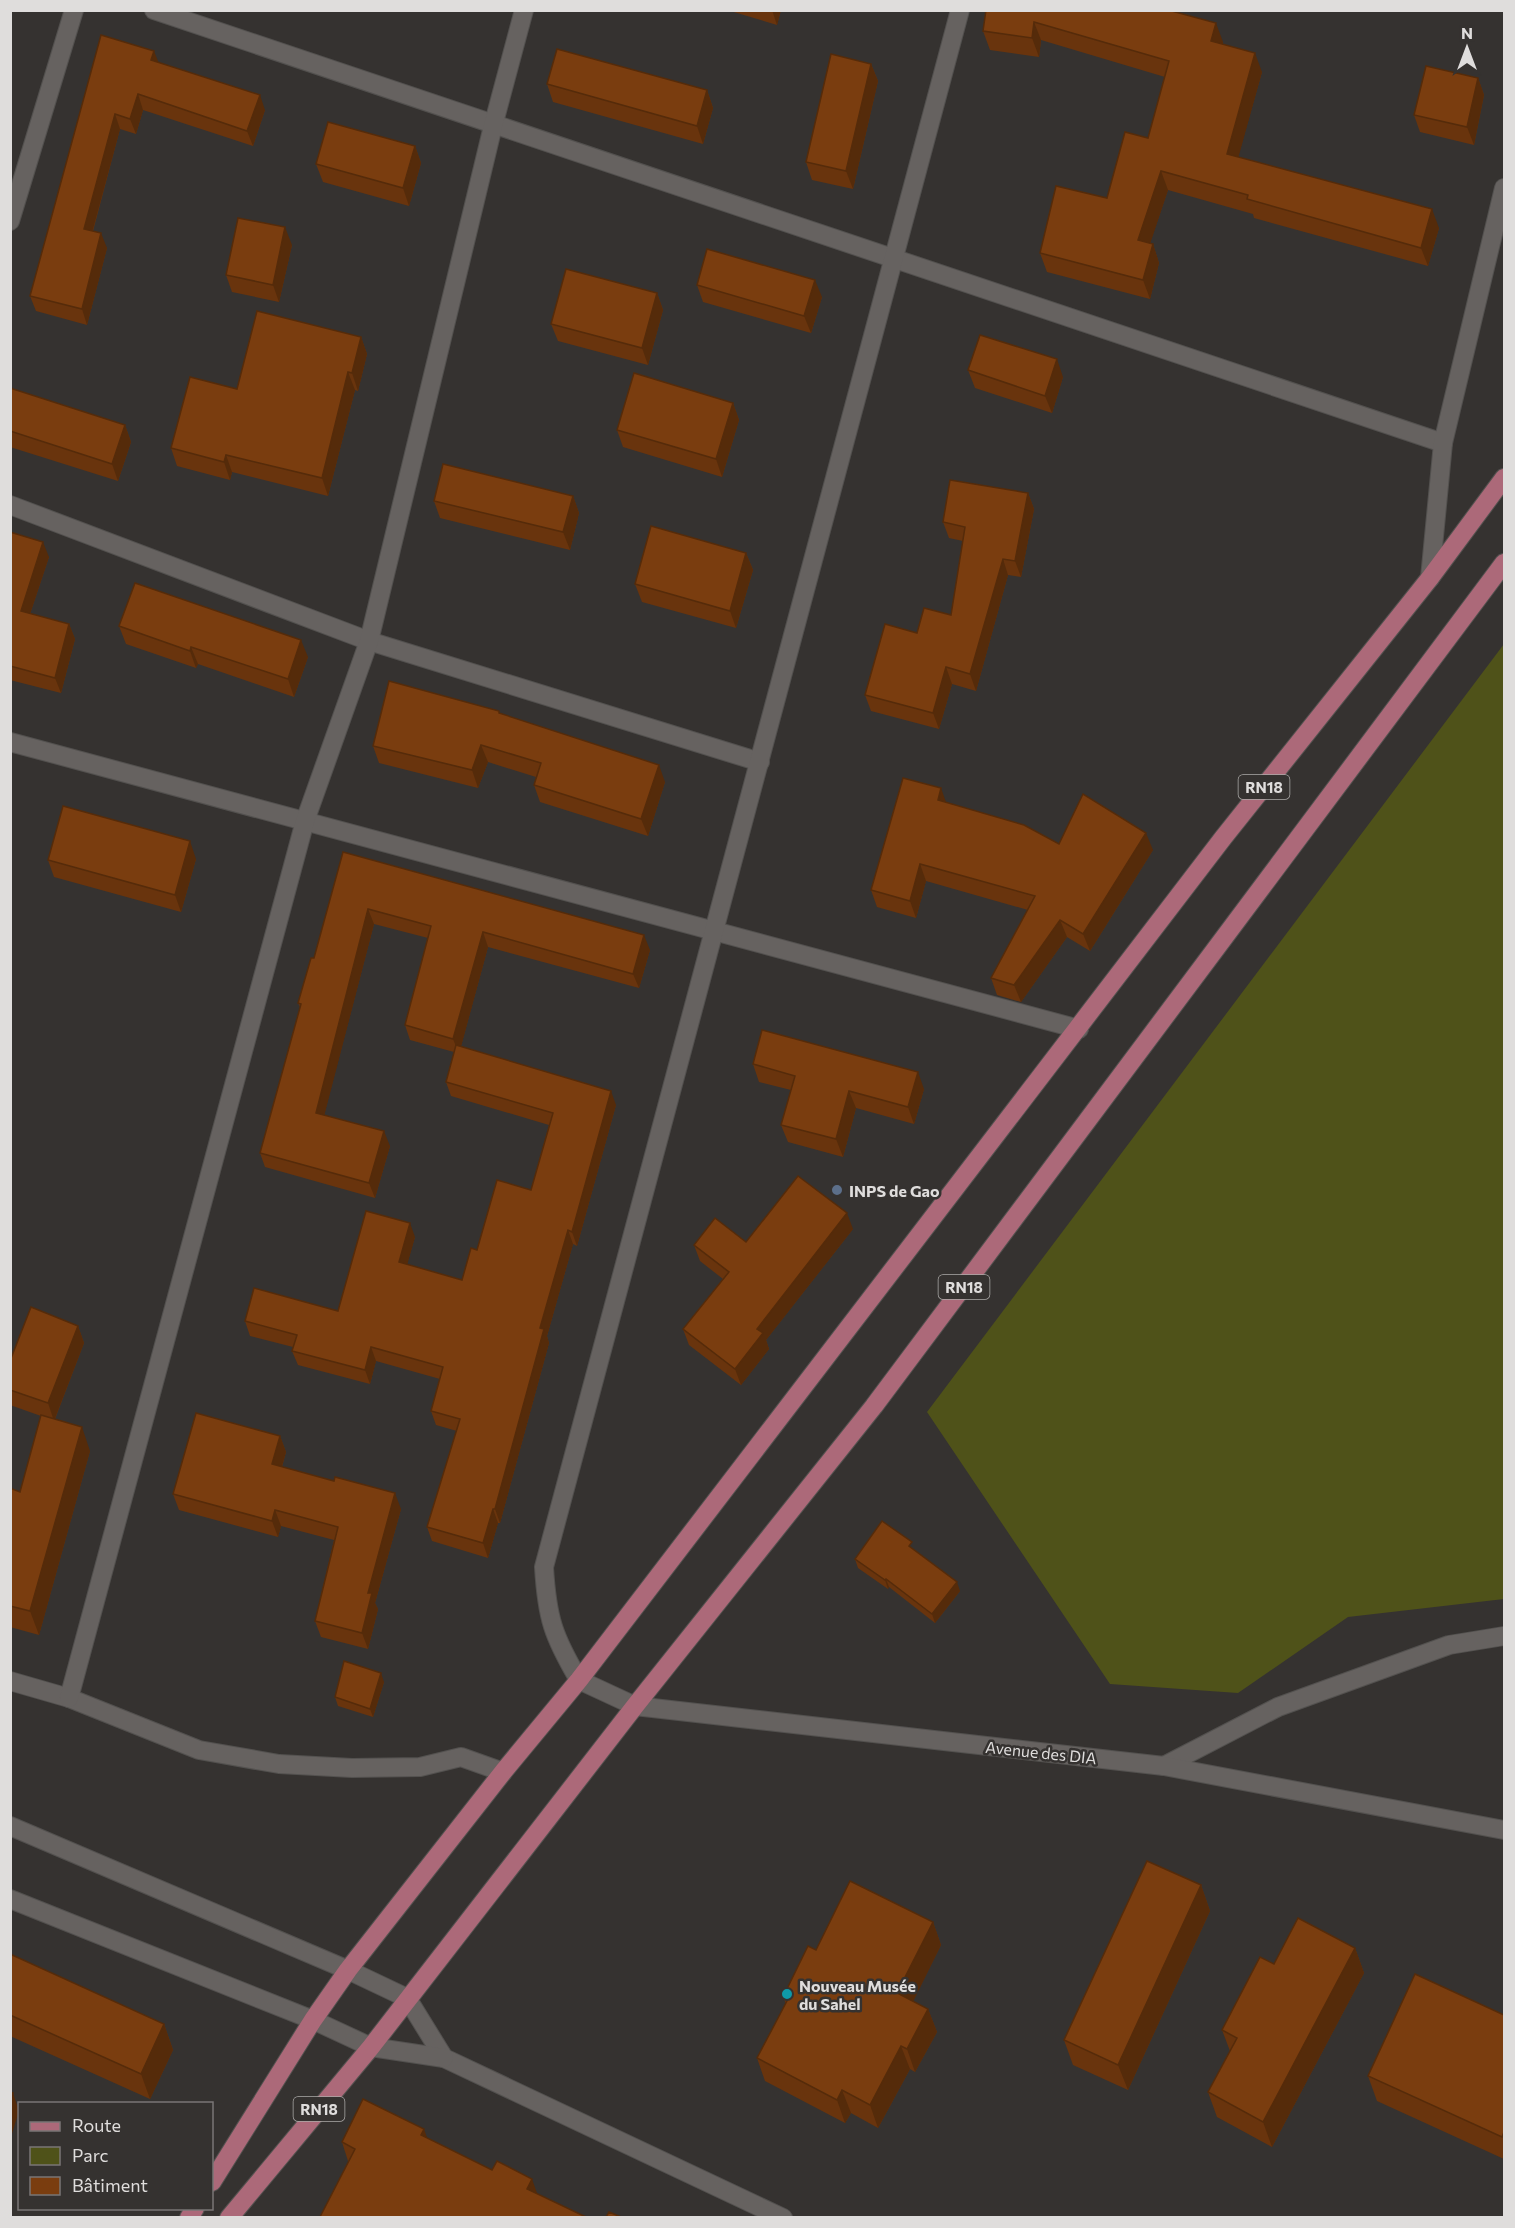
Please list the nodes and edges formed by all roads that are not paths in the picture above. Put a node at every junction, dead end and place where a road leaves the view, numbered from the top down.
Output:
1 (74, 10) edge
2 (154, 10) edge
3 (524, 10) edge
4 (960, 10) edge
5 (493, 126) junction
6 (1504, 188) edge
7 (10, 221) edge
8 (894, 258) junction
9 (1443, 443) junction
10 (1504, 478) edge
11 (10, 505) edge
12 (1504, 563) edge
13 (1430, 578) junction
14 (369, 641) junction
15 (10, 742) edge
16 (760, 762) junction
17 (305, 821) junction
18 (715, 930) junction
19 (1079, 1029) junction
20 (1504, 1636) edge
21 (579, 1680) junction
22 (10, 1681) edge
23 (69, 1698) junction
24 (635, 1706) junction
25 (1164, 1766) junction
26 (503, 1772) junction
27 (10, 1826) edge
28 (1504, 1830) edge
29 (10, 1899) edge
30 (348, 1970) junction
31 (407, 1998) junction
32 (313, 2020) junction
33 (371, 2048) junction
34 (444, 2058) junction
35 (213, 2180) edge
36 (229, 2217) edge
37 (783, 2217) edge

1 - 7 street
2 - 5 street
3 - 5 street
4 - 8 street
5 - 8 street
5 - 14 street
6 - 9 street
8 - 9 street
8 - 16 street
9 - 13 street
10 - 13 main road, RN18
11 - 14 street
12 - 24 main road, RN18
13 - 19 main road, RN18
14 - 16 street
14 - 17 street
15 - 17 street
16 - 18 street
17 - 18 street
17 - 23 street
18 - 19 street
18 - 21 street
19 - 21 main road, RN18
20 - 25 street
21 - 24 street, Avenue des DIA
21 - 26 main road, RN18
22 - 23 street
23 - 26 street
24 - 25 street, Avenue des DIA
24 - 31 main road, RN18
25 - 28 street, Avenue des DIA
26 - 30 main road, RN18
27 - 30 street
29 - 32 street
30 - 31 street
30 - 32 main road, RN18
31 - 33 main road, RN18
31 - 34 street
32 - 33 street
32 - 35 main road, RN18
33 - 34 street
33 - 36 main road, RN18
34 - 37 street

